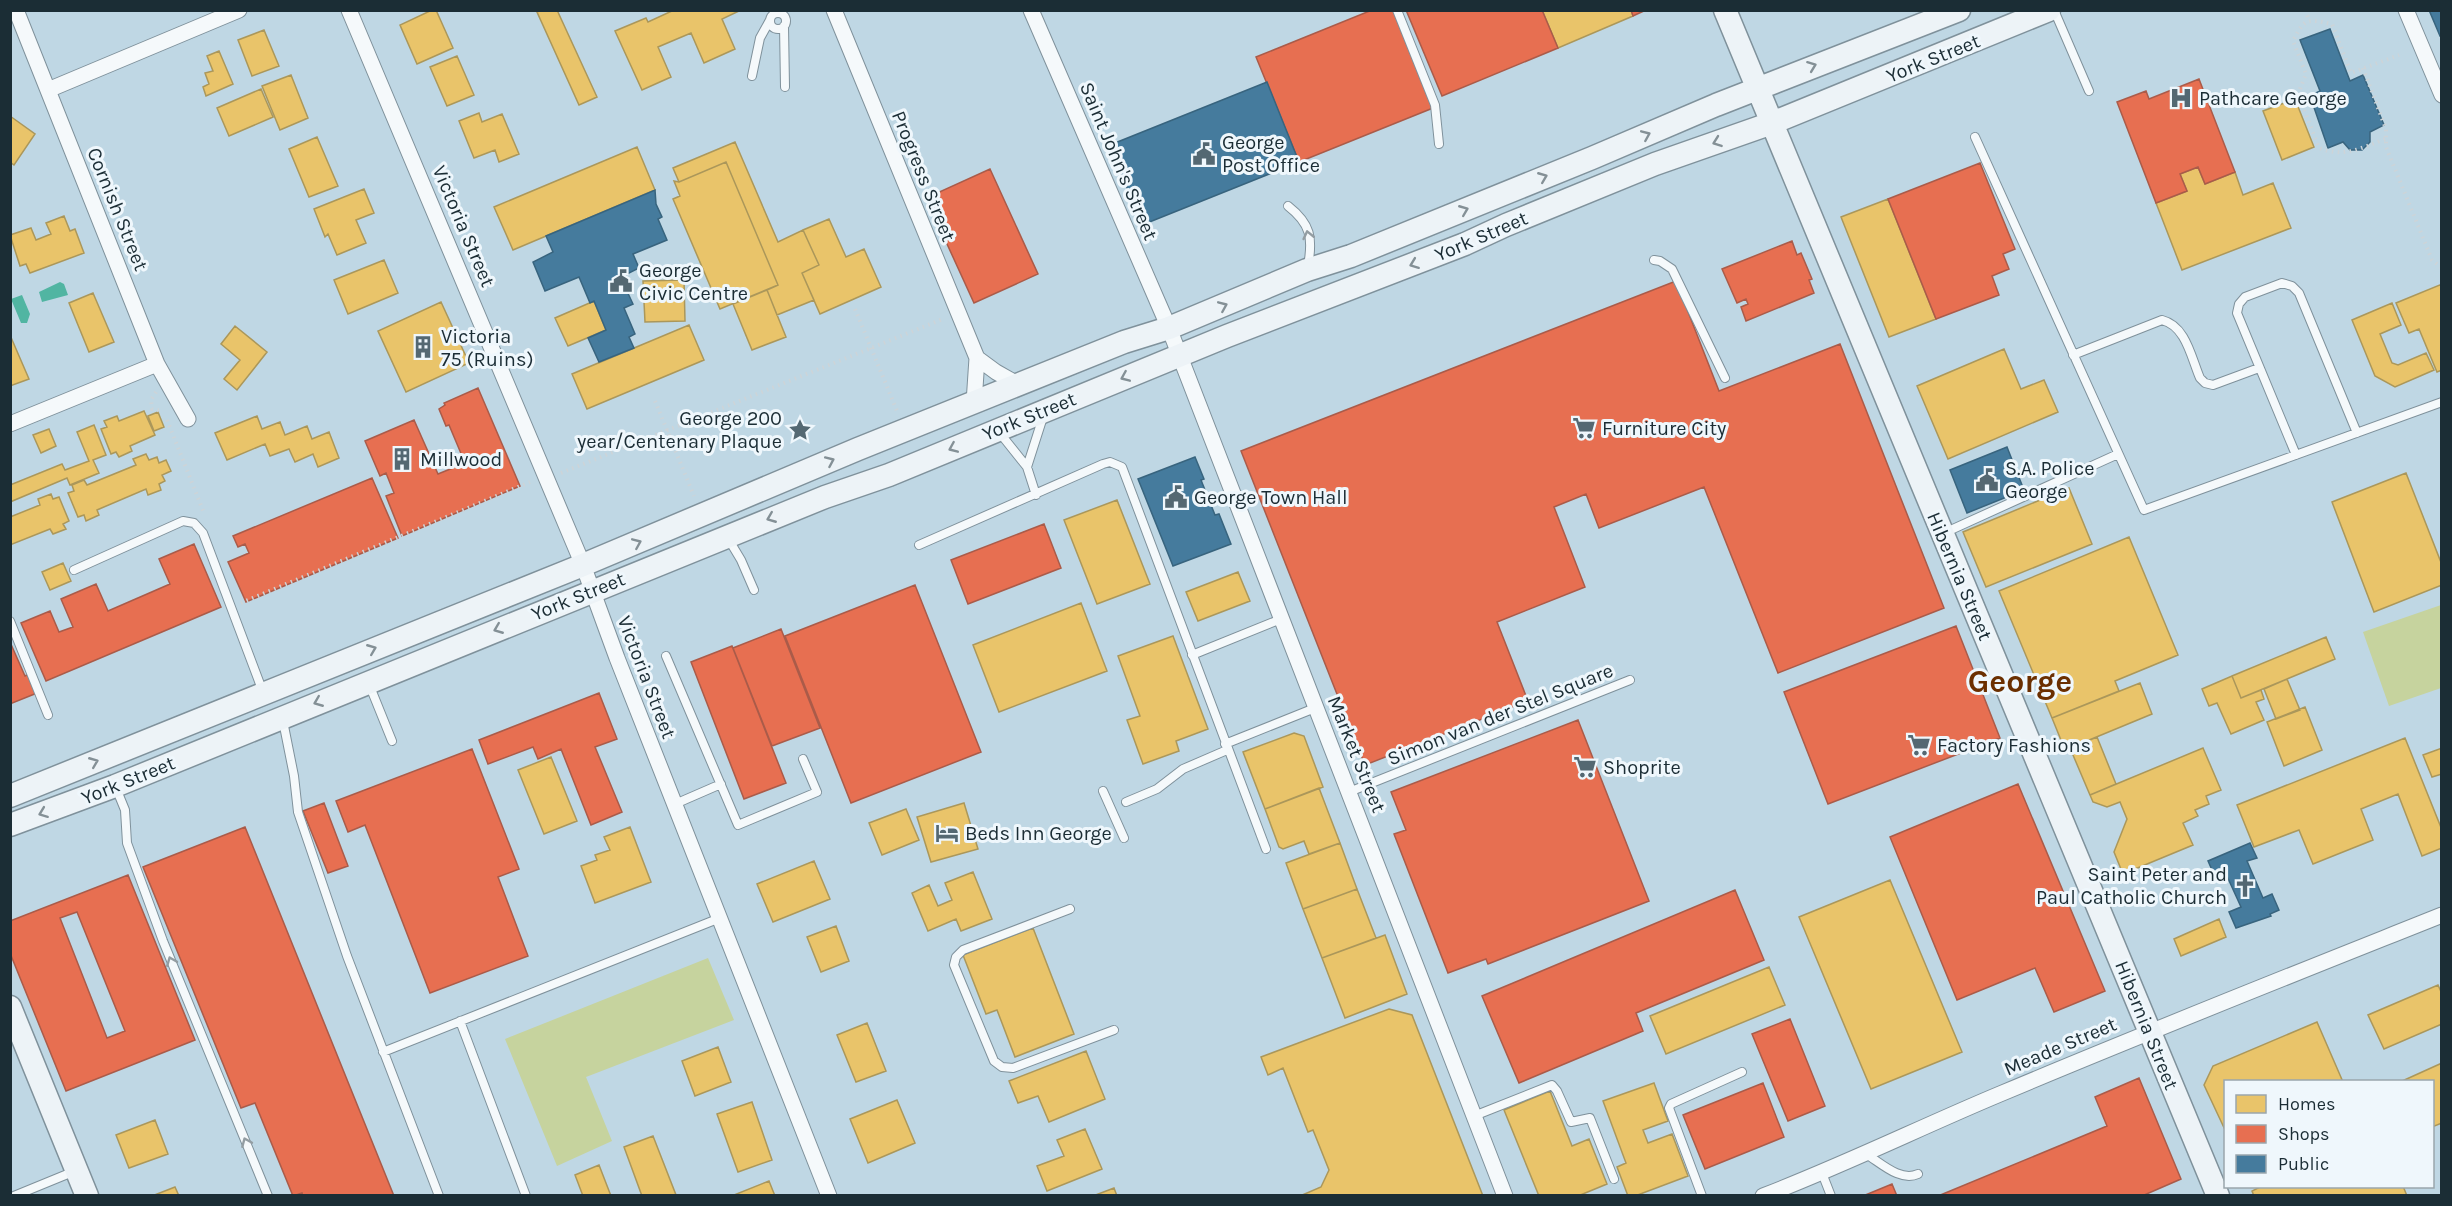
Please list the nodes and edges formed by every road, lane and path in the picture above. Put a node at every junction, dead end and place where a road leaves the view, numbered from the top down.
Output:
1 (16, 10) edge
2 (239, 10) edge
3 (349, 10) edge
4 (834, 10) edge
5 (1031, 10) edge
6 (1397, 10) edge
7 (1725, 10) edge
8 (1959, 10) edge
9 (2049, 10) edge
10 (2054, 10) edge
11 (2305, 10) edge
12 (2406, 10) edge
13 (778, 12) edge
14 (2309, 20) junction
15 (770, 21) junction
16 (784, 26) junction
17 (2399, 55) dead end
18 (2363, 68) junction
19 (752, 76) dead end
20 (785, 87) dead end
21 (1758, 88) junction
22 (48, 90) junction
23 (2089, 91) dead end
24 (2442, 95) edge
25 (1772, 123) junction
26 (1975, 137) dead end
27 (2385, 139) junction
28 (1439, 144) dead end
29 (1288, 206) dead end
30 (1654, 260) dead end
31 (2442, 268) edge
32 (1307, 270) junction
33 (855, 309) dead end
34 (958, 313) junction
35 (1169, 328) junction
36 (871, 348) junction
37 (2073, 355) junction
38 (1179, 356) junction
39 (978, 358) junction
40 (157, 364) junction
41 (2259, 368) junction
42 (1725, 378) dead end
43 (1019, 385) junction
44 (655, 401) dead end
45 (2442, 402) edge
46 (974, 403) junction
47 (1046, 410) junction
48 (188, 419) dead end
49 (10, 424) edge
50 (997, 429) junction
51 (905, 430) junction
52 (667, 431) junction
53 (2357, 433) junction
54 (2118, 454) junction
55 (2295, 455) junction
56 (1027, 467) junction
57 (547, 479) junction
58 (1036, 495) junction
59 (702, 516) junction
60 (208, 524) dead end
61 (1942, 534) junction
62 (727, 536) junction
63 (919, 545) dead end
64 (583, 566) junction
65 (75, 570) dead end
66 (754, 590) dead end
67 (592, 591) junction
68 (238, 597) dead end
69 (1281, 619) junction
70 (10, 621) edge
71 (1192, 655) junction
72 (666, 656) dead end
73 (1630, 680) dead end
74 (368, 682) junction
75 (264, 693) junction
76 (1316, 708) junction
77 (48, 715) dead end
78 (282, 717) junction
79 (392, 741) dead end
80 (1226, 747) junction
81 (802, 759) dead end
82 (721, 784) junction
83 (115, 786) junction
84 (1104, 791) dead end
85 (1349, 792) junction
86 (10, 796) edge
87 (1126, 802) dead end
88 (675, 804) junction
89 (10, 825) edge
90 (1124, 838) dead end
91 (1266, 849) dead end
92 (1070, 909) dead end
93 (2442, 915) edge
94 (720, 918) junction
95 (10, 1007) edge
96 (460, 1021) junction
97 (1114, 1030) dead end
98 (2150, 1031) junction
99 (383, 1052) junction
100 (1742, 1072) dead end
101 (1474, 1116) junction
102 (1865, 1153) junction
103 (76, 1170) junction
104 (1822, 1173) junction
105 (1918, 1174) dead end
106 (1614, 1179) dead end
107 (438, 1193) edge
108 (2217, 1195) edge
109 (14, 1196) edge
110 (87, 1196) edge
111 (268, 1196) edge
112 (526, 1196) edge
113 (829, 1196) edge
114 (1505, 1196) edge
115 (1702, 1196) edge
116 (1763, 1196) edge
117 (1831, 1196) edge

1 - 22 street, Cornish Street
2 - 22 street
3 - 57 street, Victoria Street
4 - 34 street, Progress Street
5 - 35 street, Saint John's Street
6 - 28 lane
7 - 21 main road, Hibernia Street
21 -> 8 main road, York Street
9 - 25 main road, York Street
10 - 23 lane
11 - 14 path
12 - 24 street
13 - 15 lane
13 - 16 lane
14 - 18 path
14 - 27 path
15 - 16 lane
15 - 19 lane
16 - 20 lane
17 - 18 path
18 - 27 path
21 - 25 main road, Hibernia Street
32 -> 21 main road, York Street
22 - 40 street, Cornish Street
25 -> 38 main road, York Street
25 - 61 main road, Hibernia Street
26 - 37 lane
27 - 31 path
32 -> 29 lane
30 - 42 lane
35 -> 32 main road, York Street
33 - 36 path
34 - 36 path
34 - 39 street, Progress Street
35 - 38 street, Market Street
35 - 43 main road, York Street
36 - 51 path
36 - 52 path
37 - 41 lane
37 - 54 lane
38 -> 47 main road, York Street
38 - 69 street, Market Street
39 - 43 street
39 - 46 street, Progress Street
40 - 48 street, Cornish Street
40 - 49 street
40 - 60 path
41 - 53 lane
41 - 55 lane
43 - 46 main road, York Street
44 - 52 path
45 - 53 lane
46 - 51 main road, York Street
47 - 50 main road, York Street
47 - 56 lane
50 - 56 lane
50 -> 62 main road, York Street
59 -> 51 main road, York Street
52 - 57 path
52 - 59 path
53 - 55 lane
54 - 55 lane
54 - 61 lane
56 - 58 lane
57 - 64 street, Victoria Street
57 - 68 path
58 - 63 lane
58 - 71 lane
64 -> 59 main road, York Street
61 - 98 main road, Hibernia Street
62 - 66 lane
62 - 67 main road, York Street
64 - 67 street, Victoria Street
75 -> 64 main road, York Street
65 - 75 lane
67 -> 74 main road, York Street
67 - 88 street, Victoria Street
69 - 71 lane
69 - 76 street, Market Street
70 - 77 lane
71 - 80 lane
72 - 82 lane
73 - 85 lane, Simon van der Stel Square
74 -> 78 main road, York Street
74 - 79 lane
86 -> 75 main road, York Street
76 - 80 lane
76 - 85 street, Market Street
78 - 83 main road, York Street
78 - 99 lane
80 - 87 lane
80 - 91 lane
81 - 82 lane
82 - 88 lane
83 -> 89 main road, York Street
111 -> 83 lane
84 - 90 lane
85 - 101 street, Market Street
88 - 94 street, Victoria Street
92 - 97 lane
93 - 98 street, Meade Street
94 - 96 lane
94 - 113 street, Victoria Street
95 - 103 main road
96 - 99 lane
96 - 112 lane
98 - 102 street, Meade Street
98 - 108 main road, Hibernia Street
99 - 107 lane
100 - 115 lane
101 - 106 lane
101 - 114 street, Market Street
102 - 104 street, Meade Street
102 - 105 lane
103 - 109 lane
103 - 110 main road
104 - 116 street, Meade Street
104 - 117 lane

